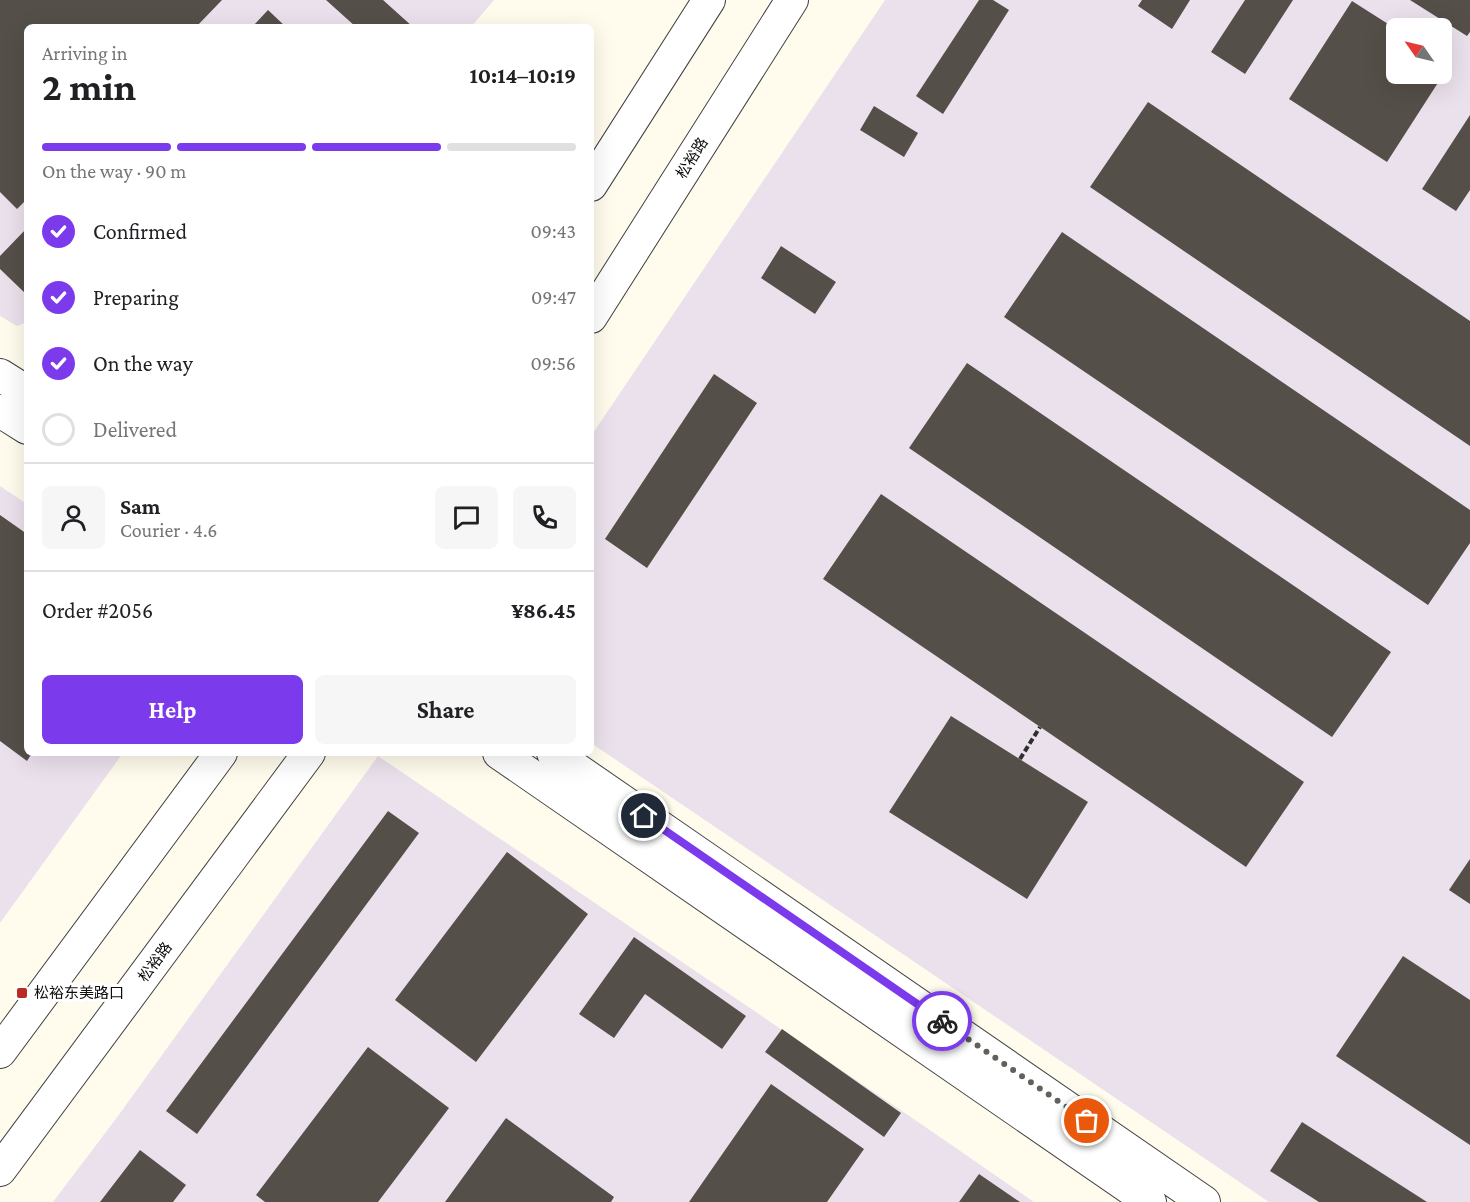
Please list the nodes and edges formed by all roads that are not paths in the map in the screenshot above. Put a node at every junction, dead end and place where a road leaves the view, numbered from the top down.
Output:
1 (709, 0) edge
2 (792, 0) edge
3 (594, 180) edge
4 (594, 312) edge
5 (0, 375) edge
6 (24, 390) edge
7 (0, 411) edge
8 (24, 426) edge
9 (219, 756) edge
10 (307, 756) edge
11 (503, 756) edge
12 (557, 756) edge
13 (0, 1052) edge
14 (0, 1170) edge
15 (1150, 1202) edge
16 (1204, 1202) edge

1 - 3 street
2 - 4 street, 松裕路
5 - 6 street
7 - 8 street
9 - 13 street
10 - 14 street, 松裕路
11 - 15 street
12 - 16 street

